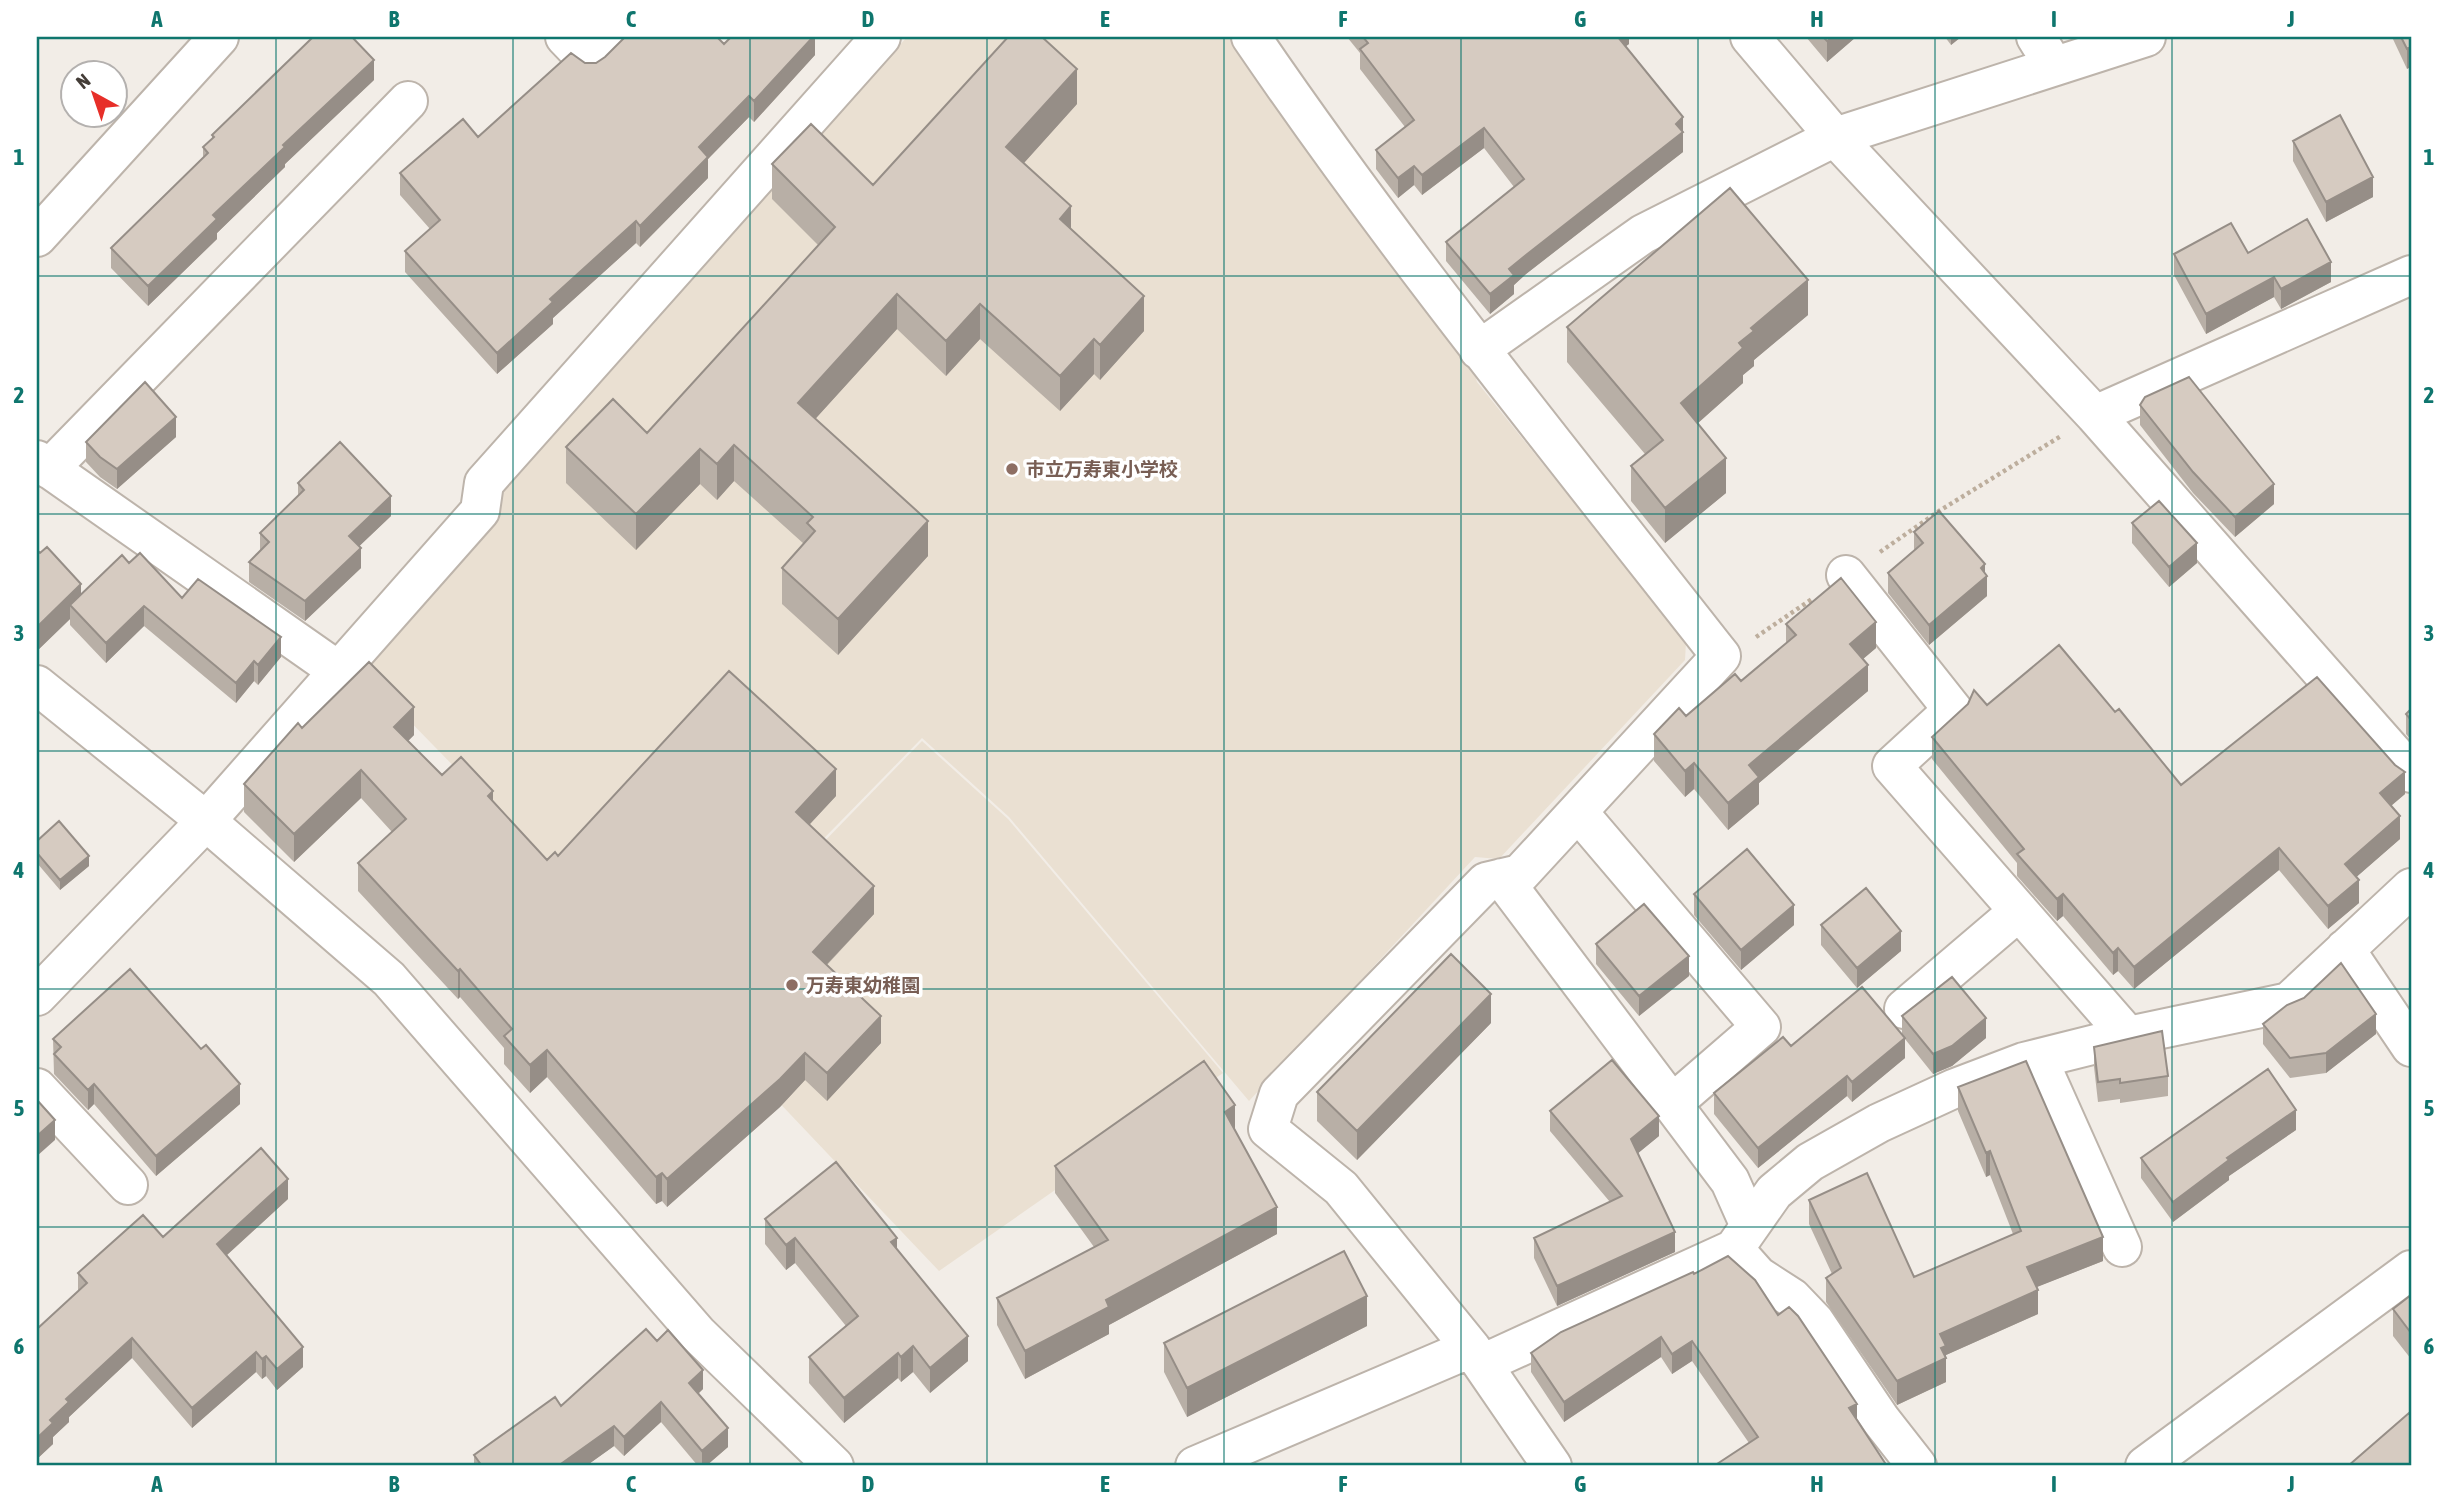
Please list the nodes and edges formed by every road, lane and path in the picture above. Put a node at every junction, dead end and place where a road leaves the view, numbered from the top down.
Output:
1 (219, 37) edge
2 (565, 37) edge
3 (615, 37) edge
4 (881, 37) edge
5 (1251, 37) edge
6 (1750, 37) edge
7 (2146, 37) edge
8 (2045, 52) edge
9 (408, 101) dead end
10 (1835, 137) junction
11 (37, 237) edge
12 (2411, 275) edge
13 (1479, 350) junction
14 (2095, 415) junction
15 (43, 464) edge
16 (1846, 575) junction
17 (1721, 656) junction
18 (337, 670) junction
19 (37, 685) edge
20 (2411, 773) edge
21 (1578, 812) junction
22 (206, 821) junction
23 (1502, 878) junction
24 (2411, 888) edge
25 (2019, 911) junction
26 (2344, 949) junction
27 (37, 996) edge
28 (1904, 1009) dead end
29 (2128, 1036) junction
30 (2411, 1047) edge
31 (2038, 1059) junction
32 (37, 1088) edge
33 (1672, 1104) junction
34 (128, 1185) dead end
35 (1742, 1238) junction
36 (2122, 1247) dead end
37 (2411, 1270) edge
38 (1476, 1356) junction
39 (834, 1466) edge
40 (1195, 1466) edge
41 (1552, 1466) edge
42 (1917, 1466) edge
43 (2145, 1466) edge

1 - 11 street
2 - 3 street
4 - 18 street
5 - 13 street
6 - 10 street
7 - 8 street
8 - 10 street
9 - 15 street
10 - 13 street
10 - 14 street
12 - 14 street
13 - 17 street
14 - 16 path
14 - 20 street
15 - 18 street
16 - 17 path
16 - 25 street
17 - 21 street
18 - 22 street
19 - 22 street
21 - 23 street
21 - 33 street
22 - 27 street
22 - 39 street
23 - 33 street
23 - 38 street
24 - 26 street
25 - 28 street
25 - 29 street
26 - 29 street
26 - 30 street
29 - 31 street
31 - 35 street
31 - 36 street
32 - 34 street
33 - 35 street
35 - 38 street
35 - 42 street
37 - 43 street
38 - 40 street
38 - 41 street

